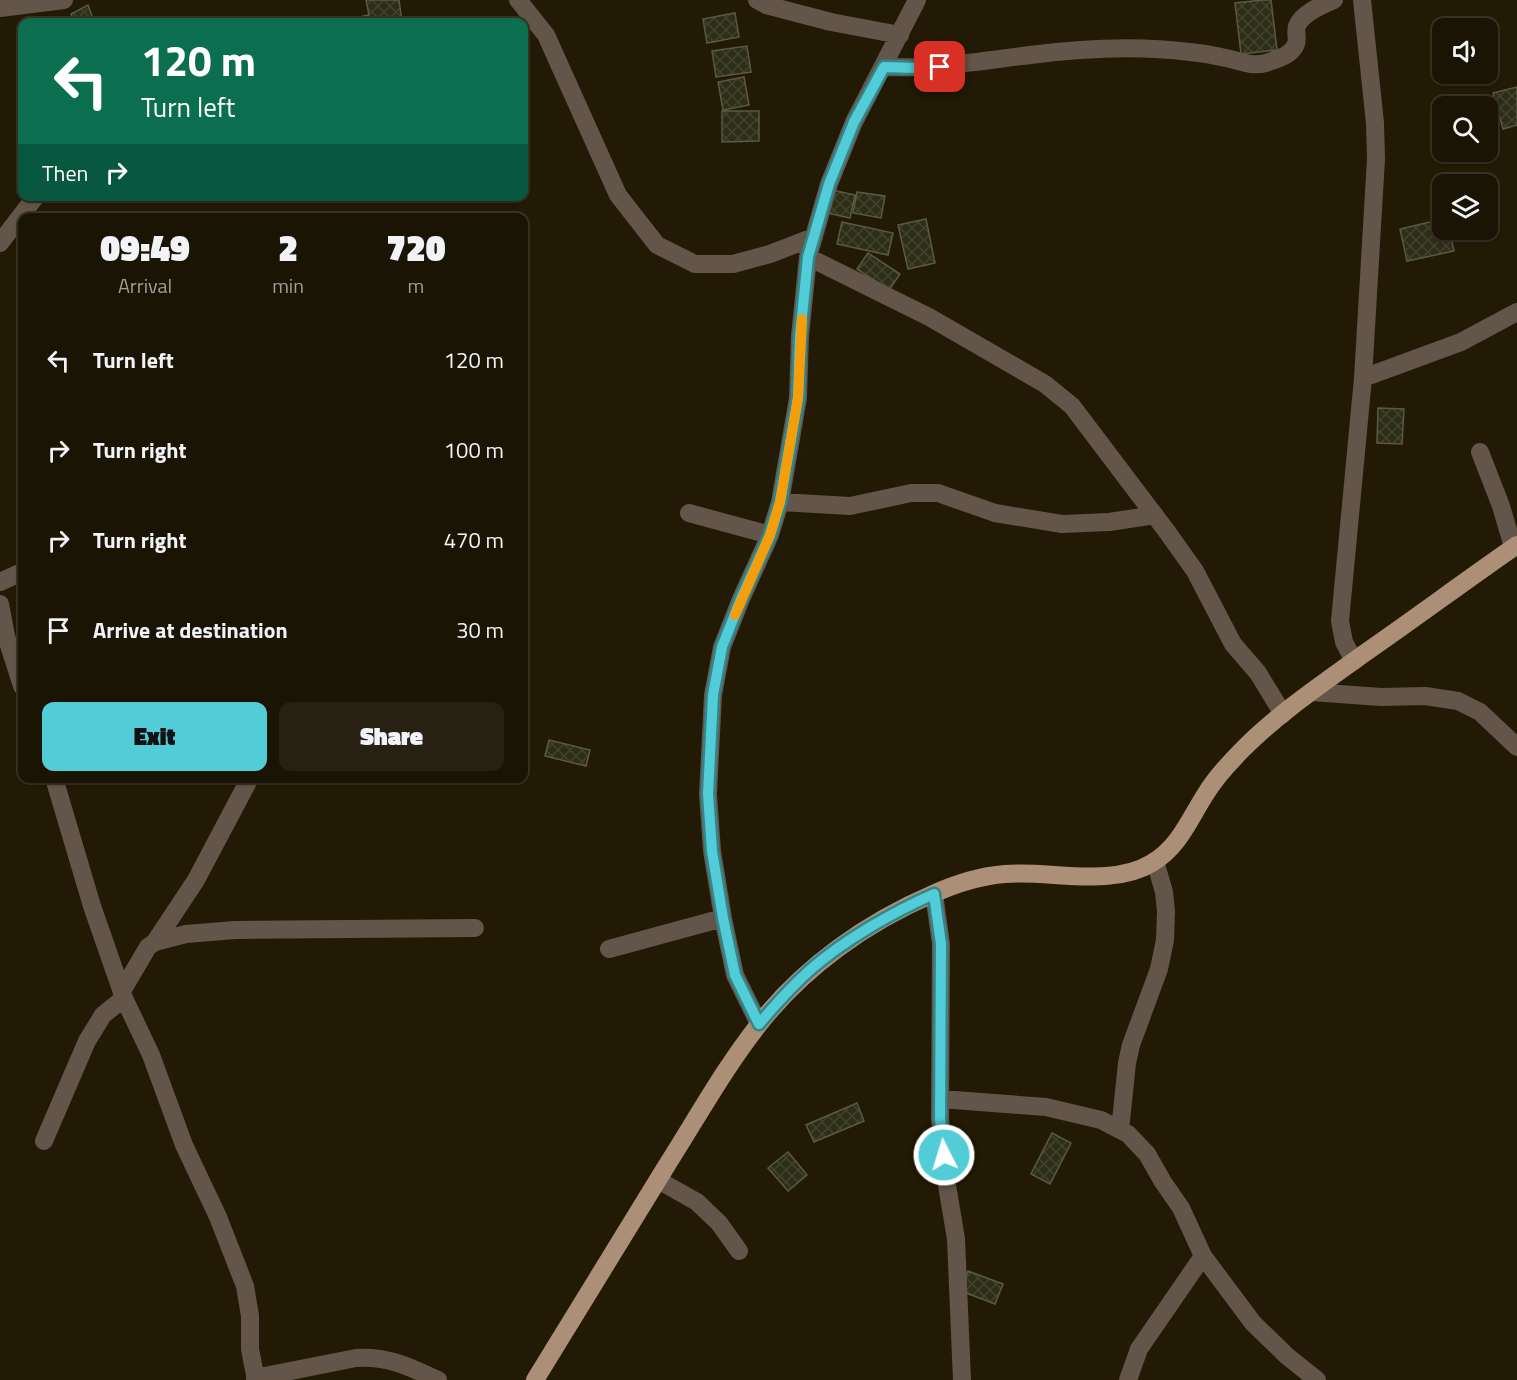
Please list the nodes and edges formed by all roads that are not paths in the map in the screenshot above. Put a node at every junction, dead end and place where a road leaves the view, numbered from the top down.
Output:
1 (64, 0) edge
2 (518, 0) edge
3 (757, 0) edge
4 (917, 0) edge
5 (1334, 0) edge
6 (1362, 0) edge
7 (0, 8) edge
8 (900, 34) junction
9 (884, 67) junction
10 (32, 201) edge
11 (23, 213) edge
12 (18, 220) edge
13 (814, 237) junction
14 (0, 243) edge
15 (808, 257) junction
16 (1517, 312) edge
17 (1363, 378) junction
18 (1480, 452) dead end
19 (780, 502) junction
20 (689, 513) dead end
21 (1155, 515) junction
22 (770, 535) junction
23 (1515, 546) edge
24 (18, 574) edge
25 (0, 582) edge
26 (0, 604) edge
27 (1354, 661) junction
28 (18, 674) edge
29 (1311, 692) junction
30 (1283, 714) junction
31 (1517, 747) edge
32 (55, 783) edge
33 (247, 783) edge
34 (1155, 861) junction
35 (934, 894) junction
36 (723, 918) junction
37 (475, 928) dead end
38 (155, 942) junction
39 (609, 949) dead end
40 (123, 994) junction
41 (759, 1024) junction
42 (940, 1099) junction
43 (1120, 1130) junction
44 (44, 1141) dead end
45 (658, 1180) junction
46 (739, 1251) dead end
47 (1203, 1256) junction
48 (256, 1379) edge
49 (438, 1380) edge
50 (535, 1380) edge
51 (962, 1380) edge
52 (1128, 1380) edge
53 (1317, 1380) edge

1 - 7 street
2 - 13 street
3 - 8 street
4 - 8 street
5 - 9 street
6 - 17 street
8 - 9 street
9 - 13 street
10 - 11 street
12 - 14 street
13 - 15 street
15 - 19 street
15 - 21 street
16 - 17 street
17 - 27 street
18 - 23 street
19 - 21 street
19 - 22 street
20 - 22 street
21 - 30 street
22 - 36 street
23 - 27 main road
24 - 25 street
26 - 28 street
27 - 29 main road
29 - 30 main road
29 - 31 street
30 - 34 main road
32 - 40 street
33 - 38 street
34 - 35 main road
34 - 43 street
35 - 41 main road
35 - 42 street
36 - 39 street
36 - 41 street
37 - 38 street
38 - 40 street
40 - 44 street
40 - 48 street
41 - 45 main road
42 - 43 street
42 - 51 street
43 - 47 street
45 - 46 street
45 - 50 main road
47 - 52 street
47 - 53 street
48 - 49 street

